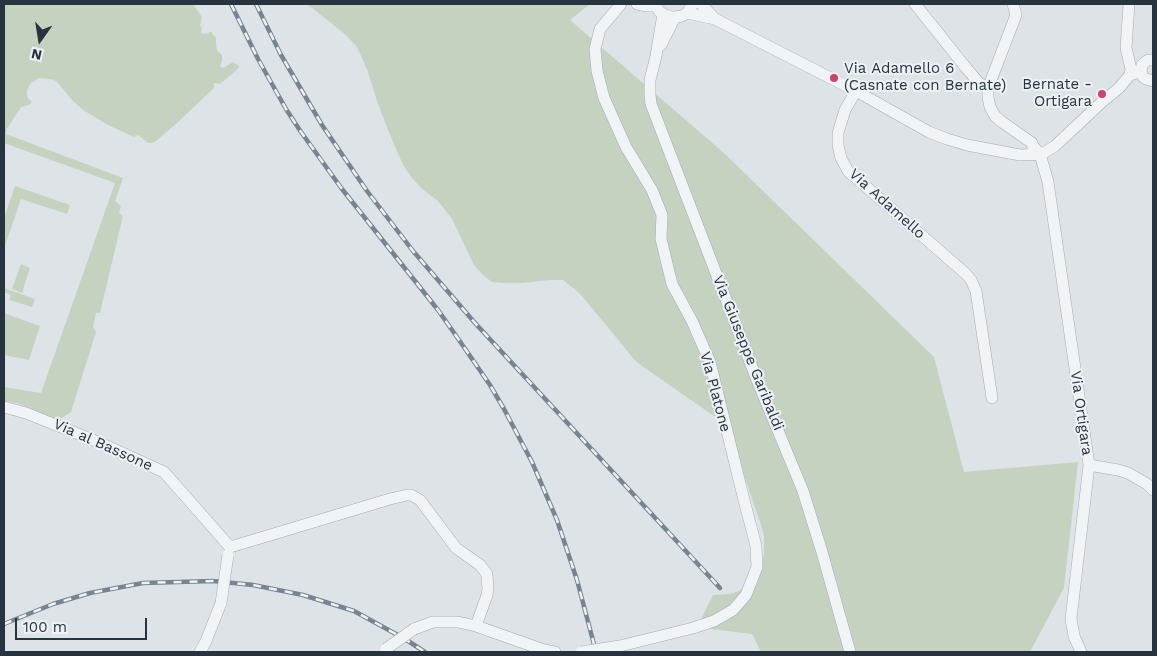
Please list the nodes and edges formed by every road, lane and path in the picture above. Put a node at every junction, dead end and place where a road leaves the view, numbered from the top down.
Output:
1 (622, 4) edge
2 (637, 4) edge
3 (701, 4) edge
4 (915, 4) edge
5 (1013, 4) edge
6 (1129, 4) edge
7 (658, 8) edge
8 (690, 8) edge
9 (675, 17) junction
10 (715, 19) junction
11 (656, 56) junction
12 (1153, 60) edge
13 (1140, 73) edge
14 (988, 88) junction
15 (1118, 88) junction
16 (856, 92) junction
17 (1031, 150) junction
18 (992, 398) dead end
19 (4, 407) edge
20 (1089, 465) junction
21 (1153, 490) edge
22 (229, 551) junction
23 (476, 626) junction
24 (384, 651) edge
25 (200, 652) edge
26 (555, 652) edge
27 (581, 652) edge
28 (850, 652) edge
29 (1081, 652) edge

1 - 27 street, Via Platone, bridge
2 - 7 street
3 - 10 street
4 - 14 street
5 - 14 street
6 - 13 street
7 - 9 street
7 - 11 street, Via Giuseppe Garibaldi
8 - 9 street
8 - 10 street
9 - 11 street, Via Giuseppe Garibaldi
10 - 16 street
11 - 28 street, Via Giuseppe Garibaldi
12 - 13 street
13 - 15 street
13 - 15 street
14 - 17 street, Via Ortigara
15 - 17 street
16 - 17 street
16 - 18 street, Via Adamello
17 - 20 street, Via Ortigara
19 - 22 street, Via al Bassone
20 - 21 street
20 - 29 street, Via Ortigara
22 - 23 street
22 - 25 street, bridge
23 - 24 street, bridge
23 - 26 street

